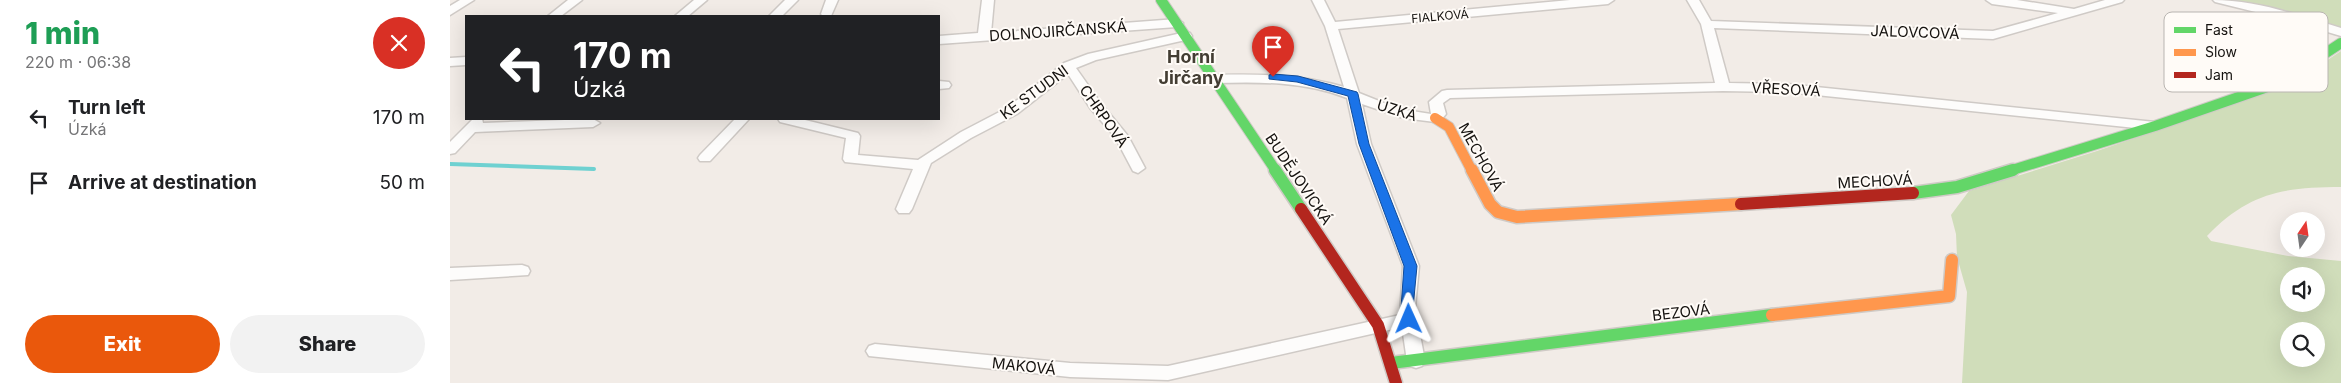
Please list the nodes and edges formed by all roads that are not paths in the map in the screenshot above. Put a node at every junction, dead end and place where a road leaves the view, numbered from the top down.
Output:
1 (468, 0) edge
2 (576, 0) edge
3 (700, 0) edge
4 (792, 0) edge
5 (832, 0) edge
6 (988, 0) edge
7 (1161, 0) edge
8 (1318, 0) edge
9 (1608, 0) edge
10 (1693, 0) edge
11 (1992, 0) edge
12 (2118, 0) edge
13 (2219, 0) edge
14 (450, 11) edge
15 (2076, 12) junction
16 (2270, 12) edge
17 (827, 14) dead end
18 (555, 15) edge
19 (683, 15) edge
20 (776, 15) edge
21 (1176, 23) junction
22 (1707, 24) junction
23 (1331, 26) junction
24 (2328, 28) edge
25 (2341, 32) edge
26 (1186, 36) junction
27 (984, 37) junction
28 (940, 40) edge
29 (2341, 44) edge
30 (2328, 52) edge
31 (465, 61) edge
32 (450, 62) edge
33 (1069, 66) junction
34 (1214, 79) junction
35 (1723, 87) junction
36 (2253, 92) edge
37 (1353, 94) junction
38 (1434, 118) junction
39 (741, 120) edge
40 (789, 120) edge
41 (475, 123) edge
42 (593, 123) dead end
43 (2155, 126) junction
44 (450, 150) edge
45 (704, 158) dead end
46 (922, 164) junction
47 (1138, 168) dead end
48 (904, 209) dead end
49 (1952, 260) dead end
50 (522, 271) dead end
51 (450, 274) edge
52 (1409, 319) junction
53 (1378, 325) junction
54 (875, 351) dead end
55 (1416, 361) junction
56 (1391, 362) junction
57 (1396, 383) edge

1 - 14 street
2 - 18 street
3 - 19 street
4 - 20 street
5 - 17 street
6 - 27 street
7 - 21 street, BUDĚJOVICKÁ
8 - 23 street
9 - 23 street, FIALKOVÁ
10 - 22 street
11 - 15 street
12 - 15 street, JALOVCOVÁ
13 - 16 street
15 - 22 street, JALOVCOVÁ
21 - 26 street, BUDĚJOVICKÁ
21 - 27 street, DOLNOJIRČANSKÁ
22 - 35 street
23 - 37 street
24 - 25 street
26 - 33 street, KE STUDNI
26 - 34 street, BUDĚJOVICKÁ
27 - 28 street, DOLNOJIRČANSKÁ
29 - 30 street, MECHOVÁ
31 - 32 street
33 - 46 street, KE STUDNI
33 - 47 street, CHRPOVÁ
34 - 37 street, ÚZKÁ
34 - 53 street, BUDĚJOVICKÁ
35 - 38 street, VŘESOVÁ
35 - 43 street, VŘESOVÁ
36 - 43 street, MECHOVÁ
37 - 38 street, ÚZKÁ
37 - 52 street
38 - 43 street, MECHOVÁ
39 - 45 street
40 - 46 street
41 - 42 street
41 - 44 street
46 - 48 street
49 - 55 street, BEZOVÁ
50 - 51 street
52 - 53 street, MAKOVÁ
52 - 55 street
53 - 54 street, MAKOVÁ
53 - 56 street, BUDĚJOVICKÁ
55 - 56 street, BEZOVÁ
56 - 57 street, BUDĚJOVICKÁ

